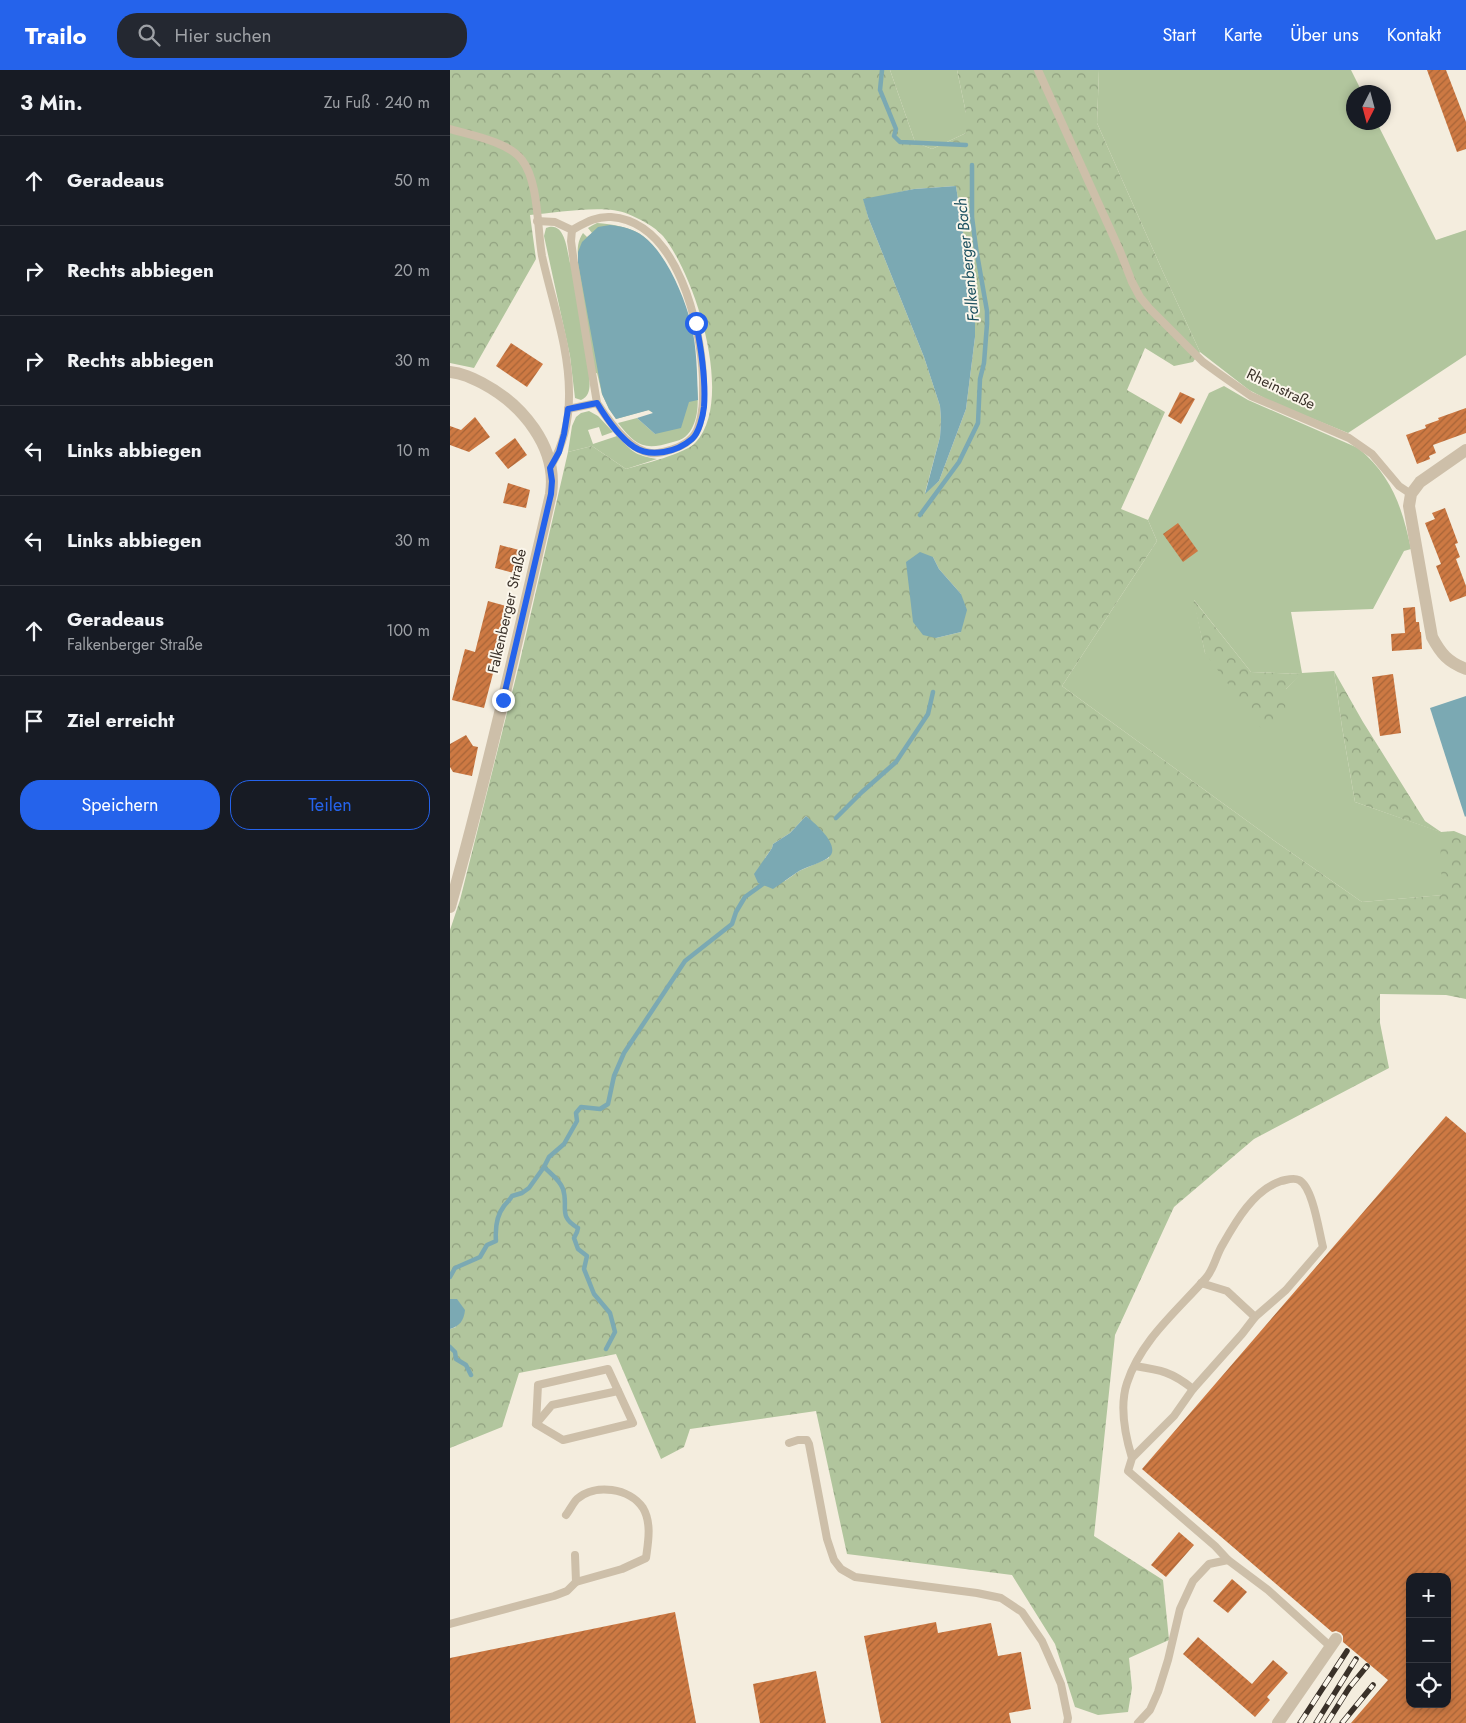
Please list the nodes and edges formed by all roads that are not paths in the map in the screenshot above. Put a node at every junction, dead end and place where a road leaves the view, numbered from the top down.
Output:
1 (1038, 70) edge
2 (450, 129) edge
3 (537, 221) junction
4 (572, 230) junction
5 (450, 372) edge
6 (597, 403) junction
7 (568, 409) junction
8 (1466, 450) edge
9 (550, 468) junction
10 (1411, 494) junction
11 (1466, 669) edge
12 (450, 908) edge
13 (1200, 1283) junction
14 (1255, 1318) junction
15 (1135, 1366) junction
16 (1193, 1389) junction
17 (618, 1391) junction
18 (536, 1424) junction
19 (789, 1443) dead end
20 (1132, 1458) junction
21 (566, 1515) dead end
22 (575, 1555) dead end
23 (1228, 1560) junction
24 (576, 1582) junction
25 (450, 1624) edge
26 (1333, 1643) joint
27 (1067, 1723) edge
28 (1138, 1723) edge
29 (1278, 1723) edge

1 - 10 lane, Rheinstraße
2 - 3 lane
3 - 4 lane
3 - 7 lane
4 - 6 lane
4 - 6 lane
5 - 9 street, Falkenberger Straße
6 - 7 lane
7 - 9 lane
8 - 10 street
9 - 12 street, Falkenberger Straße
10 - 11 street
13 - 14 lane
13 - 14 lane
13 - 15 lane
14 - 16 lane
15 - 16 lane
15 - 20 lane
16 - 20 lane
17 - 18 lane
17 - 18 lane
17 - 18 lane
19 - 27 lane
20 - 23 lane
21 - 24 lane
22 - 24 lane
23 - 26 lane
23 - 28 lane
24 - 25 lane
26 - 29 street

